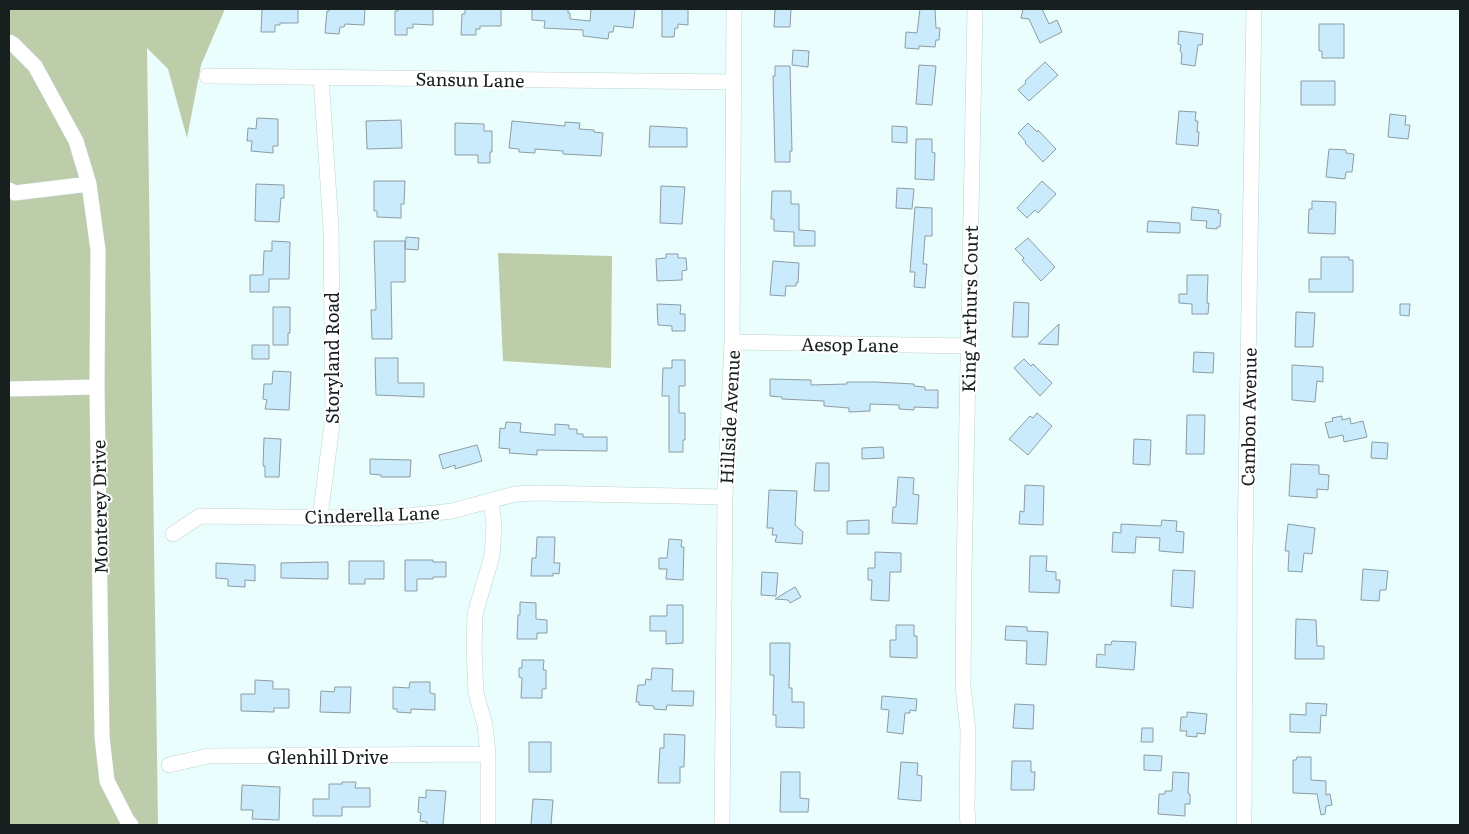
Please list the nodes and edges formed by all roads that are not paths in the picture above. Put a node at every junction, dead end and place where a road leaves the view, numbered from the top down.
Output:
1 (734, 9) edge
2 (975, 9) edge
3 (1254, 9) edge
4 (9, 42) edge
5 (206, 76) dead end
6 (321, 77) junction
7 (733, 82) junction
8 (89, 184) junction
9 (9, 190) edge
10 (732, 342) junction
11 (968, 346) junction
12 (97, 386) junction
13 (9, 389) edge
14 (725, 497) junction
15 (491, 501) junction
16 (320, 517) junction
17 (173, 534) dead end
18 (488, 754) junction
19 (169, 765) dead end
20 (131, 825) edge
21 (488, 825) edge
22 (722, 825) edge
23 (968, 825) edge
24 (1244, 825) edge

1 - 7 street, Hillside Avenue
2 - 11 street, King Arthurs Court
3 - 24 street, Cambon Avenue
4 - 8 street, Monterey Drive
5 - 6 street, Sansun Lane
6 - 7 street, Sansun Lane
6 - 16 street, Storyland Road
7 - 10 street, Hillside Avenue
8 - 9 street
8 - 12 street, Monterey Drive
10 - 11 street, Aesop Lane
10 - 14 street, Hillside Avenue
11 - 23 street, King Arthurs Court
12 - 13 street
12 - 20 street, Monterey Drive
14 - 15 street, Cinderella Lane
14 - 22 street, Hillside Avenue
15 - 16 street, Cinderella Lane
15 - 18 street
16 - 17 street, Cinderella Lane
18 - 19 street, Glenhill Drive
18 - 21 street

